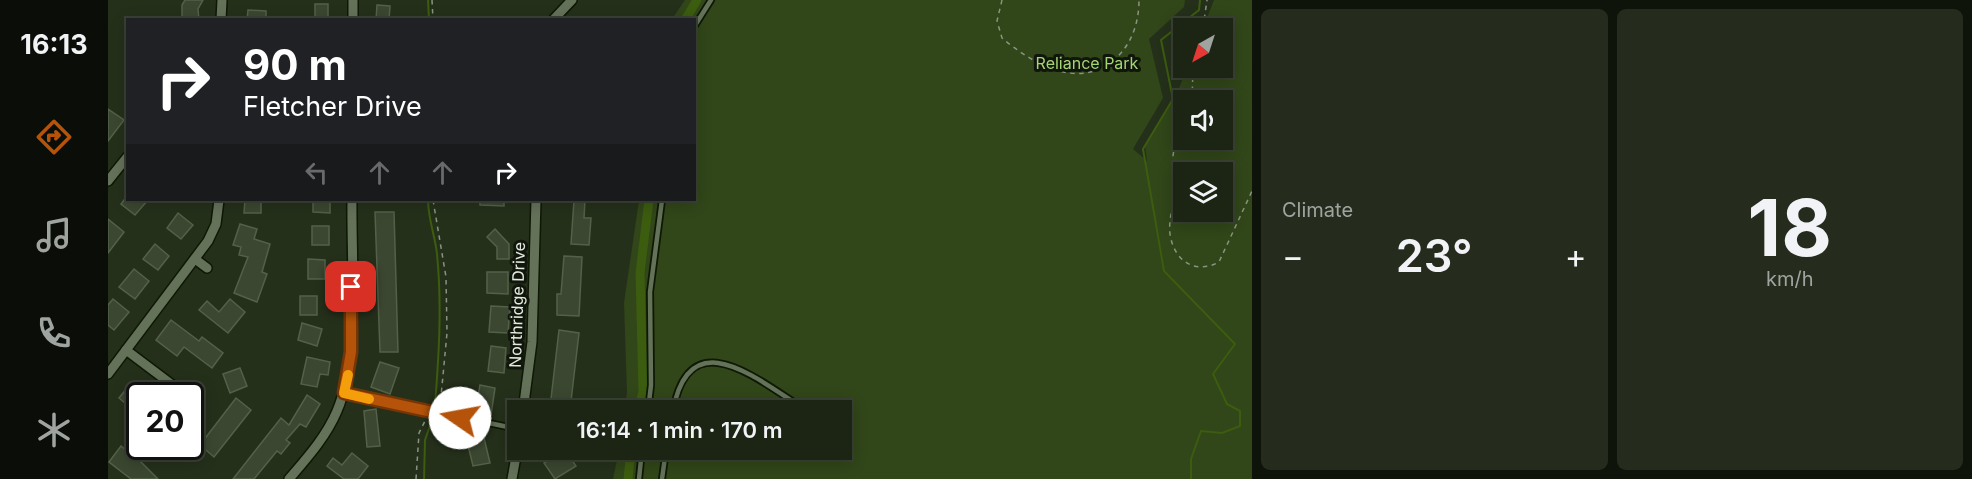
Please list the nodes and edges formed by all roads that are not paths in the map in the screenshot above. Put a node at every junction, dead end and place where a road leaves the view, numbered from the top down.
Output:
1 (222, 0) edge
2 (353, 0) edge
3 (572, 0) edge
4 (711, 0) edge
5 (221, 18) edge
6 (353, 18) edge
7 (556, 18) edge
8 (696, 24) edge
9 (126, 158) edge
10 (108, 181) edge
11 (219, 201) edge
12 (352, 201) edge
13 (536, 201) edge
14 (662, 201) edge
15 (195, 258) junction
16 (207, 268) dead end
17 (126, 350) junction
18 (108, 374) edge
19 (169, 382) edge
20 (344, 393) junction
21 (524, 400) edge
22 (649, 400) edge
23 (675, 400) edge
24 (791, 400) edge
25 (507, 426) edge
26 (515, 460) edge
27 (641, 460) edge
28 (665, 460) edge
29 (289, 479) edge
30 (512, 479) edge
31 (639, 479) edge
32 (662, 479) edge

1 - 5 street
2 - 6 street
3 - 7 street
4 - 8 lane
9 - 10 street
11 - 15 street
12 - 20 street
13 - 21 street, Northridge Drive
14 - 22 lane
15 - 16 street
15 - 17 street
17 - 18 street
17 - 19 street
20 - 25 lane
20 - 29 street
23 - 24 lane
26 - 30 street
27 - 31 lane
28 - 32 lane

